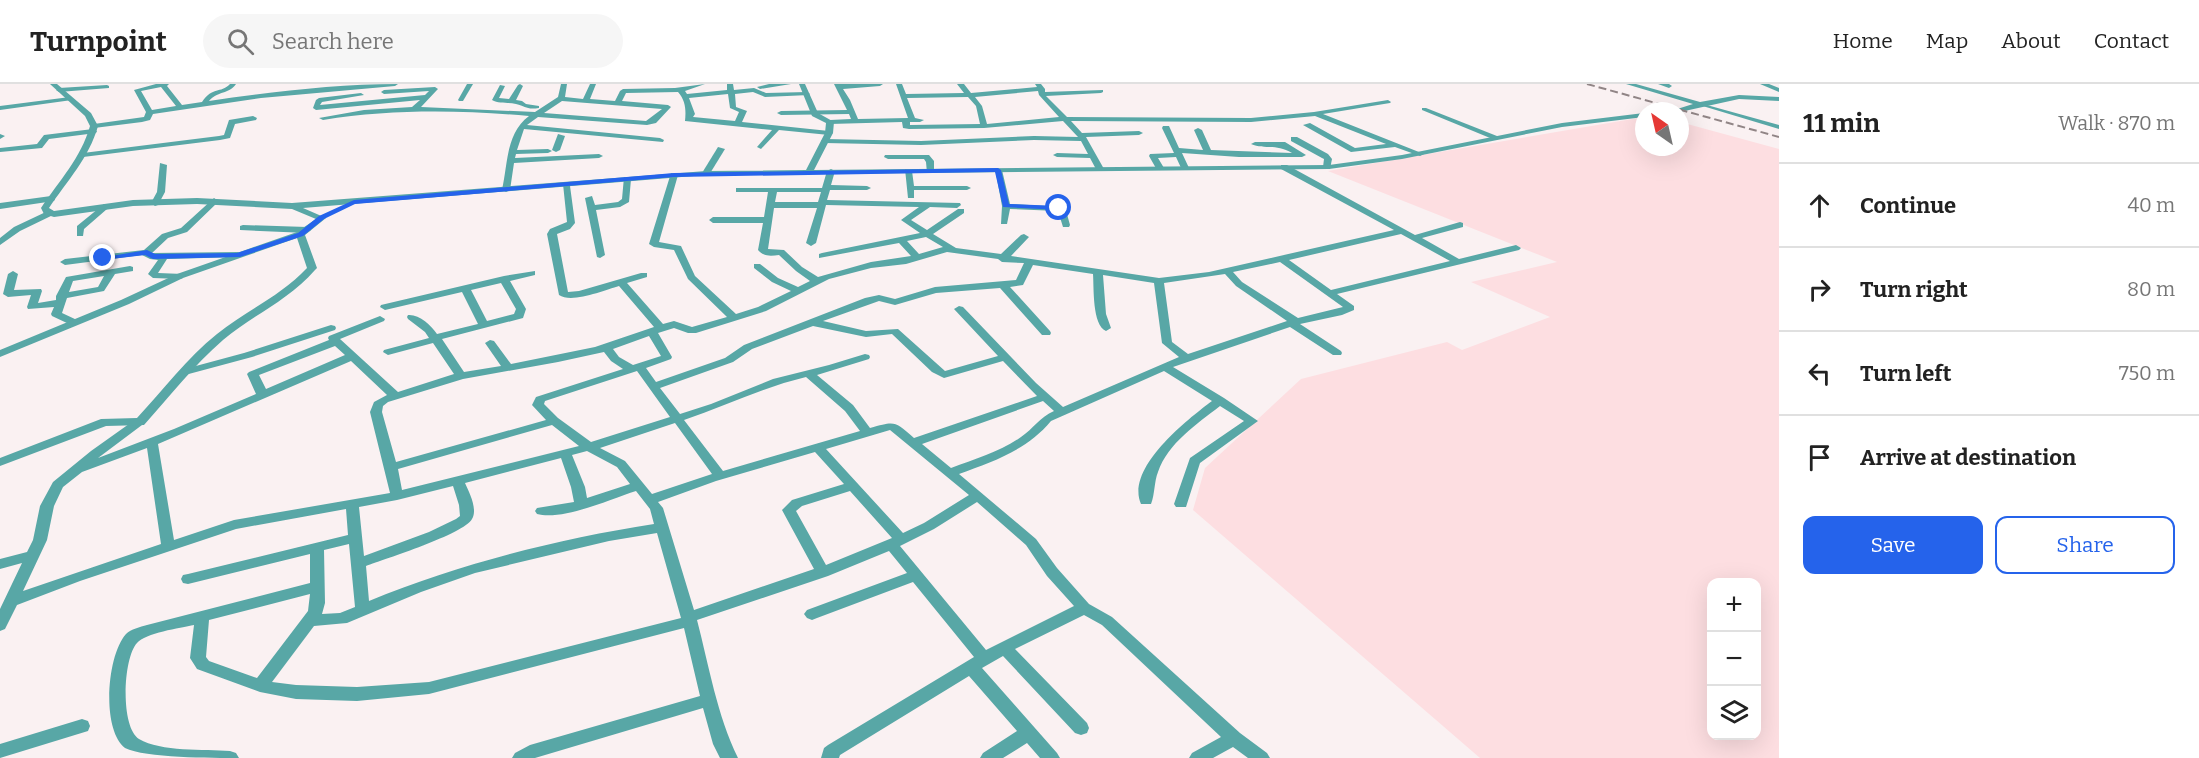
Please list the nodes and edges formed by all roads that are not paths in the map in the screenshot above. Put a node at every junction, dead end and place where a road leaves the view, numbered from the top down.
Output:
1 (164, 84) edge
2 (233, 84) edge
3 (395, 84) edge
4 (470, 84) edge
5 (564, 84) edge
6 (593, 84) edge
7 (702, 84) edge
8 (788, 84) edge
9 (802, 84) edge
10 (880, 84) edge
11 (899, 84) edge
12 (960, 84) edge
13 (1016, 84) edge
14 (1629, 84) edge
15 (1763, 84) edge
16 (342, 86) edge
17 (502, 86) dead end
18 (520, 86) dead end
19 (837, 86) edge
20 (56, 87) edge
21 (107, 87) dead end
22 (623, 87) edge
23 (639, 87) edge
24 (760, 87) dead end
25 (301, 88) edge
26 (679, 88) junction
27 (731, 88) edge
28 (1040, 89) edge
29 (1023, 91) junction
30 (1101, 91) dead end
31 (1779, 92) edge
32 (807, 94) junction
33 (786, 95) junction
34 (969, 95) junction
35 (1765, 95) dead end
36 (685, 96) junction
37 (904, 96) junction
38 (427, 97) junction
39 (70, 99) junction
40 (560, 99) junction
41 (1779, 99) edge
42 (461, 100) dead end
43 (586, 100) junction
44 (205, 102) junction
45 (511, 102) junction
46 (618, 102) junction
47 (1388, 102) dead end
48 (636, 103) junction
49 (1698, 104) junction
50 (180, 106) junction
51 (417, 106) junction
52 (1689, 107) edge
53 (0, 108) edge
54 (545, 108) junction
55 (1424, 109) dead end
56 (150, 112) junction
57 (852, 112) junction
58 (535, 113) junction
59 (815, 113) junction
60 (1316, 114) junction
61 (408, 115) dead end
62 (1635, 116) edge
63 (253, 118) dead end
64 (323, 118) dead end
65 (741, 118) junction
66 (1066, 119) junction
67 (1466, 119) dead end
68 (780, 120) junction
69 (909, 120) junction
70 (620, 121) junction
71 (855, 121) junction
72 (830, 122) junction
73 (984, 124) junction
74 (1307, 125) dead end
75 (1779, 127) edge
76 (1166, 128) dead end
77 (93, 129) junction
78 (1198, 130) dead end
79 (519, 131) junction
80 (1364, 132) junction
81 (1139, 133) dead end
82 (561, 136) junction
83 (597, 136) junction
84 (1509, 136) junction
85 (827, 137) junction
86 (1083, 137) junction
87 (1330, 138) junction
88 (1498, 138) junction
89 (1293, 139) dead end
90 (660, 140) dead end
91 (1255, 144) dead end
92 (1395, 144) junction
93 (1342, 145) junction
94 (761, 147) dead end
95 (593, 148) dead end
96 (721, 148) dead end
97 (1312, 148) junction
98 (0, 150) edge
99 (556, 150) junction
100 (1177, 152) junction
101 (1208, 153) junction
102 (1420, 154) junction
103 (83, 155) junction
104 (1057, 155) dead end
105 (513, 156) junction
106 (599, 156) dead end
107 (1093, 156) junction
108 (888, 157) dead end
109 (164, 165) dead end
110 (1284, 167) junction
111 (1327, 167) junction
112 (1160, 168) junction
113 (1185, 168) junction
114 (1100, 169) junction
115 (998, 170) junction
116 (809, 171) junction
117 (831, 171) junction
118 (908, 171) junction
119 (930, 171) junction
120 (706, 173) junction
121 (674, 175) junction
122 (627, 179) junction
123 (566, 186) junction
124 (826, 188) junction
125 (867, 188) dead end
126 (910, 188) junction
127 (967, 188) dead end
128 (506, 190) junction
129 (739, 190) dead end
130 (773, 190) junction
131 (51, 198) junction
132 (589, 198) dead end
133 (214, 201) junction
134 (354, 202) junction
135 (155, 203) junction
136 (822, 204) junction
137 (912, 204) junction
138 (928, 204) junction
139 (771, 205) junction
140 (0, 206) edge
141 (292, 206) junction
142 (1006, 206) junction
143 (104, 207) junction
144 (591, 208) junction
145 (50, 213) junction
146 (321, 218) junction
147 (713, 220) dead end
148 (768, 220) junction
149 (1004, 222) dead end
150 (1066, 225) dead end
151 (1460, 225) dead end
152 (243, 228) dead end
153 (17, 229) junction
154 (0, 231) edge
155 (1402, 231) junction
156 (303, 232) junction
157 (80, 234) dead end
158 (927, 234) junction
159 (1024, 237) dead end
160 (1414, 238) junction
161 (901, 240) junction
162 (0, 242) edge
163 (811, 243) dead end
164 (1516, 248) dead end
165 (952, 249) junction
166 (147, 252) junction
167 (238, 255) junction
168 (600, 255) dead end
169 (165, 256) junction
170 (822, 256) dead end
171 (918, 258) junction
172 (1281, 258) junction
173 (1002, 259) junction
174 (65, 262) dead end
175 (1458, 262) junction
176 (1029, 263) junction
177 (757, 266) dead end
178 (130, 269) dead end
179 (112, 271) junction
180 (1227, 271) junction
181 (1098, 272) junction
182 (532, 273) dead end
183 (13, 274) dead end
184 (644, 275) dead end
185 (180, 276) junction
186 (504, 279) junction
187 (816, 281) junction
188 (1159, 281) junction
189 (621, 282) junction
190 (1003, 285) junction
191 (465, 288) junction
192 (799, 291) junction
193 (1330, 293) junction
194 (60, 299) junction
195 (385, 307) dead end
196 (958, 309) dead end
197 (412, 316) dead end
198 (735, 318) junction
199 (380, 319) dead end
200 (73, 322) junction
201 (811, 322) junction
202 (1294, 322) junction
203 (484, 325) junction
204 (331, 328) dead end
205 (1106, 328) dead end
206 (656, 329) junction
207 (1046, 333) dead end
208 (436, 338) junction
209 (335, 342) junction
210 (490, 343) dead end
211 (606, 347) junction
212 (388, 352) dead end
213 (1336, 353) dead end
214 (0, 354) edge
215 (352, 356) junction
216 (865, 357) dead end
217 (1005, 357) junction
218 (1187, 358) junction
219 (1164, 366) junction
220 (508, 367) junction
221 (635, 368) junction
222 (185, 372) junction
223 (809, 374) junction
224 (461, 376) junction
225 (655, 386) junction
226 (262, 394) junction
227 (395, 396) junction
228 (1045, 396) junction
229 (1220, 400) junction
230 (1062, 412) junction
231 (678, 417) junction
232 (554, 421) junction
233 (140, 422) junction
234 (867, 432) junction
235 (152, 442) junction
236 (912, 443) junction
237 (589, 447) junction
238 (819, 448) junction
239 (565, 453) junction
240 (0, 462) edge
241 (391, 467) junction
242 (76, 471) junction
243 (949, 473) junction
244 (720, 476) junction
245 (458, 481) junction
246 (638, 486) junction
247 (852, 486) junction
248 (397, 496) junction
249 (977, 496) junction
250 (649, 500) junction
251 (1146, 501) dead end
252 (352, 504) junction
253 (1181, 504) dead end
254 (582, 506) junction
255 (543, 511) dead end
256 (661, 528) junction
257 (354, 538) junction
258 (895, 541) junction
259 (168, 546) junction
260 (317, 546) junction
261 (31, 556) junction
262 (0, 564) edge
263 (357, 564) junction
264 (823, 572) junction
265 (916, 575) junction
266 (188, 579) dead end
267 (317, 587) junction
268 (6, 603) edge
269 (1084, 608) junction
270 (363, 611) junction
271 (812, 614) dead end
272 (202, 616) junction
273 (690, 619) junction
274 (312, 620) junction
275 (0, 625) edge
276 (1004, 647) junction
277 (977, 662) junction
278 (260, 686) junction
279 (709, 700) junction
280 (82, 726) dead end
281 (1081, 728) dead end
282 (1029, 733) junction
283 (1234, 738) junction
284 (0, 751) edge
285 (230, 758) edge
286 (520, 758) edge
287 (729, 758) edge
288 (831, 758) edge
289 (989, 758) edge
290 (1051, 758) edge
291 (1198, 758) edge
292 (1261, 758) edge

1 - 50 street
1 - 56 street
2 - 44 street
3 - 16 street
4 - 42 street
5 - 40 street
6 - 43 street
7 - 26 street
8 - 24 street
9 - 32 street
10 - 19 street
11 - 37 street
12 - 34 street
13 - 29 street
14 - 49 street
15 - 31 street
16 - 25 street
17 - 45 street
18 - 45 street
19 - 57 street
20 - 21 street
20 - 39 street
22 - 23 street
22 - 46 street
23 - 26 street
23 - 48 street
25 - 44 street
26 - 36 street
27 - 33 street
27 - 36 street
27 - 65 street
28 - 29 street
28 - 30 street
28 - 66 street
29 - 34 street
31 - 35 street
32 - 33 street
32 - 59 street
33 - 68 street
34 - 37 street
34 - 73 street
36 - 65 street
37 - 69 street
38 - 38 street
38 - 51 street
39 - 53 street
39 - 77 street
40 - 43 street
40 - 54 street
41 - 49 street
43 - 46 street
44 - 50 street
45 - 54 street
46 - 48 street
47 - 60 street
48 - 70 street
49 - 52 street
49 - 75 street
50 - 56 street
51 - 58 street
51 - 61 street
51 - 64 street
54 - 58 street
55 - 88 street
56 - 77 street
57 - 59 street
57 - 71 street
58 - 70 street
58 - 79 street
59 - 68 street
59 - 72 street
60 - 66 street
60 - 80 street
62 - 84 street
63 - 103 street
65 - 68 street
66 - 73 street
66 - 86 street
67 - 84 street
68 - 85 street
68 - 94 street
69 - 71 street
69 - 73 street
70 - 83 street
71 - 72 street
72 - 85 street
74 - 87 street
76 - 100 street
77 - 98 street
77 - 103 street
78 - 101 street
79 - 82 street
79 - 83 street
79 - 105 street
80 - 87 street
80 - 92 street
81 - 86 street
82 - 83 street
82 - 99 street
83 - 90 street
84 - 88 street
85 - 86 street
85 - 116 street
86 - 107 street
87 - 93 street
88 - 102 street
89 - 97 street
91 - 101 street
92 - 93 street
92 - 102 street
93 - 97 street
95 - 99 street
96 - 120 street
97 - 111 street
99 - 105 street
100 - 101 street
100 - 112 street
100 - 113 street
102 - 111 street
103 - 131 street
104 - 107 street
105 - 106 street
105 - 128 street
107 - 114 street
108 - 119 street
109 - 135 street
110 - 111 street
110 - 113 street
110 - 155 street
112 - 113 street
112 - 114 street
114 - 115 street
115 - 119 street
115 - 142 street
116 - 117 street
116 - 120 street
117 - 118 street
117 - 124 street
118 - 119 street
118 - 126 street
120 - 121 street
121 - 122 street
121 - 198 street
122 - 123 street
122 - 144 street
123 - 128 street
123 - 189 street
124 - 125 street
124 - 130 street
124 - 136 street
126 - 127 street
126 - 137 street
128 - 134 street
129 - 130 street
130 - 139 street
131 - 140 street
131 - 145 street
132 - 144 street
133 - 135 street
133 - 141 street
133 - 166 street
134 - 141 street
134 - 146 street
135 - 143 street
136 - 137 street
136 - 139 street
136 - 163 street
137 - 138 street
138 - 158 street
138 - 158 street
139 - 148 street
141 - 146 street
142 - 149 street
142 - 150 street
143 - 145 street
143 - 157 street
144 - 168 street
145 - 153 street
146 - 156 street
147 - 148 street
148 - 187 street
151 - 160 street
152 - 156 street
153 - 154 street
153 - 162 street
155 - 160 street
155 - 172 street
156 - 167 street
156 - 222 street
158 - 161 street
158 - 165 street
159 - 173 street
160 - 175 street
161 - 170 street
161 - 171 street
164 - 175 street
165 - 171 street
165 - 173 street
166 - 169 street
166 - 174 street
167 - 169 street
167 - 185 street
169 - 185 street
171 - 187 street
172 - 180 street
172 - 193 street
173 - 176 street
175 - 193 street
176 - 181 street
176 - 190 street
177 - 192 street
178 - 179 street
179 - 194 street
179 - 194 street
180 - 188 street
180 - 202 street
181 - 188 street
181 - 205 street
182 - 186 street
183 - 194 street
184 - 189 street
185 - 200 street
186 - 191 street
186 - 203 street
187 - 192 street
188 - 218 street
189 - 206 street
190 - 201 street
190 - 207 street
191 - 195 street
191 - 203 street
192 - 198 street
193 - 202 street
194 - 200 street
196 - 217 street
197 - 208 street
198 - 206 street
199 - 209 street
200 - 214 street
201 - 217 street
201 - 225 street
202 - 213 street
202 - 218 street
203 - 208 street
204 - 222 street
206 - 211 street
206 - 221 street
208 - 212 street
208 - 224 street
209 - 215 street
209 - 226 street
210 - 220 street
211 - 220 street
211 - 221 street
215 - 226 street
215 - 227 street
216 - 223 street
217 - 228 street
218 - 219 street
219 - 229 street
219 - 230 street
220 - 224 street
221 - 225 street
221 - 232 street
222 - 233 street
223 - 231 street
223 - 234 street
224 - 227 street
225 - 231 street
226 - 235 street
227 - 241 street
228 - 230 street
228 - 236 street
229 - 251 street
229 - 253 street
230 - 243 street
231 - 237 street
231 - 244 street
232 - 237 street
232 - 241 street
233 - 240 street
233 - 242 street
234 - 236 street
234 - 238 street
235 - 242 street
235 - 259 street
236 - 243 street
237 - 239 street
237 - 246 street
238 - 244 street
238 - 247 street
239 - 245 street
239 - 254 street
241 - 248 street
242 - 261 street
243 - 249 street
244 - 250 street
245 - 248 street
245 - 263 street
246 - 250 street
246 - 254 street
247 - 258 street
247 - 264 street
248 - 252 street
249 - 258 street
249 - 269 street
250 - 256 street
252 - 257 street
252 - 259 street
254 - 255 street
256 - 270 street
256 - 273 street
257 - 260 street
257 - 263 street
258 - 264 street
258 - 265 street
259 - 268 street
260 - 266 street
260 - 267 street
261 - 262 street
261 - 268 street
263 - 270 street
264 - 273 street
265 - 271 street
265 - 277 street
267 - 272 street
267 - 274 street
268 - 275 street
269 - 276 street
269 - 283 street
270 - 274 street
272 - 278 street
272 - 285 street
273 - 278 street
273 - 279 street
274 - 278 street
276 - 277 street
276 - 281 street
277 - 282 street
277 - 288 street
279 - 286 street
279 - 287 street
280 - 284 street
282 - 289 street
282 - 290 street
283 - 291 street
283 - 292 street

